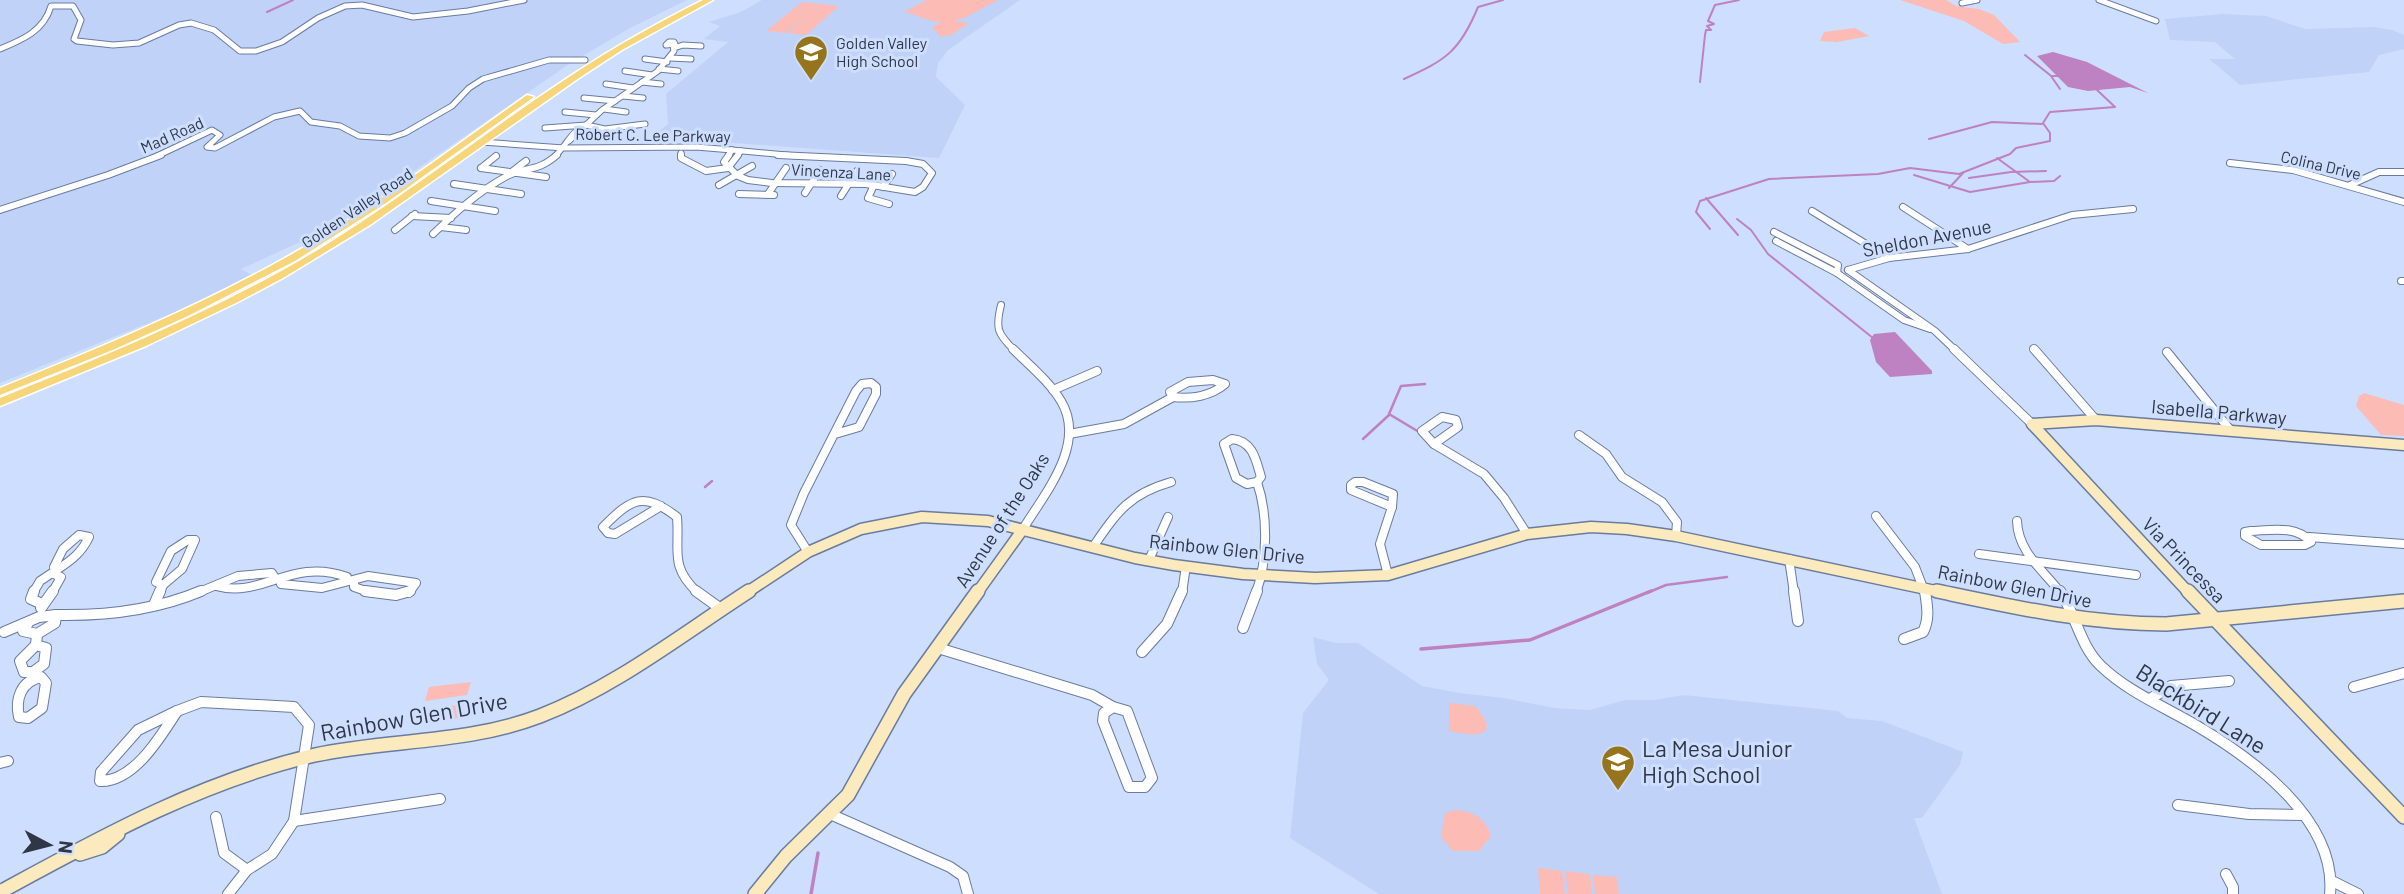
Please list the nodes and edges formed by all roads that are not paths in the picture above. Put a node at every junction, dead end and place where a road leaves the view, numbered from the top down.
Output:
1 (524, 0) edge
2 (696, 0) edge
3 (709, 0) edge
4 (1977, 0) edge
5 (2099, 0) edge
6 (1962, 3) dead end
7 (2157, 21) dead end
8 (701, 46) dead end
9 (0, 49) edge
10 (645, 59) dead end
11 (691, 59) dead end
12 (585, 60) junction
13 (669, 60) junction
14 (659, 69) junction
15 (625, 71) dead end
16 (678, 71) dead end
17 (652, 75) junction
18 (642, 82) junction
19 (606, 85) dead end
20 (661, 85) dead end
21 (633, 88) junction
22 (623, 96) junction
23 (584, 98) dead end
24 (643, 98) dead end
25 (615, 101) junction
26 (604, 109) junction
27 (565, 112) dead end
28 (626, 112) dead end
29 (596, 115) junction
30 (645, 124) dead end
31 (586, 125) junction
32 (545, 128) dead end
33 (467, 141) junction
34 (481, 143) junction
35 (564, 148) junction
36 (732, 150) junction
37 (741, 151) junction
38 (681, 153) dead end
39 (496, 156) dead end
40 (526, 161) dead end
41 (2230, 163) dead end
42 (923, 164) joint
43 (752, 166) dead end
44 (729, 168) junction
45 (786, 168) dead end
46 (820, 170) dead end
47 (857, 171) dead end
48 (516, 172) junction
49 (2404, 173) edge
50 (892, 174) dead end
51 (738, 176) junction
52 (546, 177) dead end
53 (777, 183) junction
54 (812, 183) junction
55 (850, 183) junction
56 (454, 184) dead end
57 (719, 185) dead end
58 (2350, 185) junction
59 (874, 186) junction
60 (883, 187) junction
61 (487, 188) junction
62 (805, 193) dead end
63 (521, 194) dead end
64 (739, 194) dead end
65 (841, 196) dead end
66 (430, 201) dead end
67 (2404, 202) edge
68 (889, 204) dead end
69 (462, 206) junction
70 (1903, 207) dead end
71 (2133, 209) dead end
72 (0, 210) edge
73 (495, 211) dead end
74 (1812, 211) dead end
75 (451, 218) junction
76 (442, 227) junction
77 (396, 230) dead end
78 (466, 230) dead end
79 (1774, 232) dead end
80 (433, 233) dead end
81 (1776, 241) dead end
82 (1968, 249) junction
83 (1888, 258) junction
84 (1848, 270) joint
85 (1837, 273) junction
86 (1001, 305) dead end
87 (1935, 331) junction
88 (2034, 349) dead end
89 (2167, 352) dead end
90 (1097, 371) dead end
91 (1053, 390) junction
92 (0, 391) edge
93 (1173, 397) junction
94 (0, 402) edge
95 (2096, 420) junction
96 (2032, 424) junction
97 (2231, 431) junction
98 (835, 434) junction
99 (1069, 434) junction
100 (1579, 435) dead end
101 (1434, 443) dead end
102 (2404, 445) edge
103 (1171, 482) dead end
104 (1257, 482) junction
105 (662, 506) junction
106 (1392, 508) junction
107 (1876, 516) dead end
108 (1168, 517) dead end
109 (2017, 521) dead end
110 (1023, 529) junction
111 (1527, 534) junction
112 (1676, 536) junction
113 (2309, 537) junction
114 (2404, 544) edge
115 (1093, 547) junction
116 (808, 552) junction
117 (1979, 554) dead end
118 (1789, 559) junction
119 (1149, 560) junction
120 (2035, 563) junction
121 (1186, 566) junction
122 (1263, 575) junction
123 (1388, 575) junction
124 (2136, 575) dead end
125 (278, 578) junction
126 (351, 581) junction
127 (163, 585) junction
128 (1926, 588) junction
129 (2404, 601) edge
130 (42, 604) junction
131 (154, 605) junction
132 (721, 609) junction
133 (39, 617) junction
134 (56, 619) junction
135 (2214, 619) junction
136 (2074, 620) junction
137 (1798, 621) dead end
138 (27, 628) junction
139 (1243, 628) dead end
140 (2, 631) edge
141 (36, 639) junction
142 (1903, 639) dead end
143 (938, 648) junction
144 (1142, 652) dead end
145 (2404, 673) edge
146 (2229, 681) dead end
147 (2354, 687) dead end
148 (2150, 699) junction
149 (1112, 708) junction
150 (177, 711) junction
151 (306, 760) junction
152 (440, 799) dead end
153 (2178, 805) dead end
154 (830, 814) junction
155 (2304, 815) junction
156 (216, 817) dead end
157 (2404, 817) edge
158 (295, 821) junction
159 (247, 870) junction
160 (2226, 874) dead end
161 (2332, 881) junction
162 (0, 892) edge
163 (228, 894) edge
164 (755, 894) edge
165 (968, 894) edge
166 (2233, 894) edge
167 (2330, 894) edge
168 (2358, 894) edge

1 - 9 street
2 - 12 main road, Golden Valley Road
3 - 34 main road, Golden Valley Road
4 - 6 street
5 - 7 street
8 - 13 street
10 - 13 street
11 - 13 street
12 - 33 main road, Golden Valley Road
12 - 72 street, Mad Road
13 - 14 street
14 - 16 street
14 - 17 street
15 - 17 street
17 - 18 street
18 - 20 street
18 - 21 street
19 - 21 street
21 - 22 street
22 - 24 street
22 - 25 street
23 - 25 street
25 - 26 street
26 - 28 street
26 - 29 street
27 - 29 street
29 - 31 street
30 - 31 street
31 - 32 street
31 - 35 street
33 - 34 street, Robert C. Lee Parkway
33 - 92 main road, Golden Valley Road
34 - 35 street, Robert C. Lee Parkway
34 - 94 main road, Golden Valley Road
35 - 36 street, Robert C. Lee Parkway
35 - 48 street
36 - 37 street, Robert C. Lee Parkway
36 - 44 street
37 - 42 street, Robert C. Lee Parkway
37 - 44 street
38 - 44 street
39 - 48 street
40 - 48 street
41 - 58 street, Colina Drive
42 - 60 street, Vincenza Lane
43 - 51 street
44 - 51 street
45 - 53 street
46 - 54 street
47 - 55 street
48 - 52 street
48 - 61 street
49 - 58 street
50 - 60 street
51 - 53 street, Vincenza Lane
51 - 57 street
53 - 54 street, Vincenza Lane
53 - 64 street
54 - 55 street, Vincenza Lane
54 - 62 street
55 - 59 street, Vincenza Lane
55 - 65 street
56 - 61 street
58 - 67 street, Colina Drive
59 - 60 street, Vincenza Lane
59 - 68 street
61 - 63 street
61 - 69 street
66 - 69 street
69 - 73 street
69 - 75 street
70 - 82 street
71 - 82 street, Sheldon Avenue
74 - 83 street
75 - 76 street
75 - 77 street
76 - 78 street
76 - 80 street
79 - 85 street, Via Princessa
81 - 85 street, Via Princessa
82 - 83 street, Sheldon Avenue
83 - 84 street, Sheldon Avenue
84 - 87 street, Via Princessa
85 - 87 street, Via Princessa
86 - 91 street, Avenue of the Oaks
87 - 96 street, Via Princessa
88 - 95 street
89 - 97 street
90 - 91 street
91 - 99 street, Avenue of the Oaks
93 - 93 street
93 - 99 street
95 - 96 street, Isabella Parkway
95 - 97 street, Isabella Parkway
96 - 135 street, Via Princessa
97 - 102 street, Isabella Parkway
98 - 98 street
98 - 116 street
99 - 110 street, Avenue of the Oaks
100 - 112 street
101 - 111 street
103 - 115 street
104 - 104 street
104 - 122 street
105 - 105 street
105 - 132 street
106 - 106 street
106 - 123 street
107 - 128 street
108 - 119 street
109 - 120 street, Blackbird Lane
110 - 115 street, Rainbow Glen Drive
110 - 116 street, Rainbow Glen Drive
110 - 143 street, Avenue of the Oaks
111 - 112 street, Rainbow Glen Drive
111 - 123 street, Rainbow Glen Drive
112 - 118 street, Rainbow Glen Drive
113 - 113 street
113 - 114 street
115 - 119 street, Rainbow Glen Drive
116 - 132 street, Rainbow Glen Drive
117 - 120 street
118 - 128 street, Rainbow Glen Drive
118 - 137 street
119 - 121 street, Rainbow Glen Drive
120 - 124 street
120 - 136 street, Blackbird Lane
121 - 122 street, Rainbow Glen Drive
121 - 144 street
122 - 123 street, Rainbow Glen Drive
122 - 139 street
125 - 126 street
125 - 126 street
125 - 131 street
126 - 126 street
127 - 127 street
127 - 131 street
128 - 136 street, Rainbow Glen Drive
128 - 142 street
129 - 135 street, Rainbow Glen Drive
130 - 130 street
130 - 133 street
131 - 134 street
132 - 151 street, Rainbow Glen Drive
133 - 134 street
133 - 138 street
134 - 141 street
135 - 136 street, Rainbow Glen Drive
135 - 157 street, Via Princessa
136 - 148 street, Blackbird Lane
138 - 140 street
138 - 141 street
141 - 141 street
143 - 149 street
143 - 154 street, Avenue of the Oaks
145 - 147 street
146 - 148 street
148 - 155 street, Blackbird Lane
149 - 149 street
150 - 150 street
150 - 151 street
151 - 158 street
151 - 162 street, Rainbow Glen Drive
152 - 158 street
153 - 155 street
154 - 164 street, Avenue of the Oaks
154 - 165 street
155 - 161 street, Blackbird Lane
156 - 159 street
158 - 159 street
159 - 163 street
160 - 166 street
161 - 167 street, Blackbird Lane
161 - 168 street

